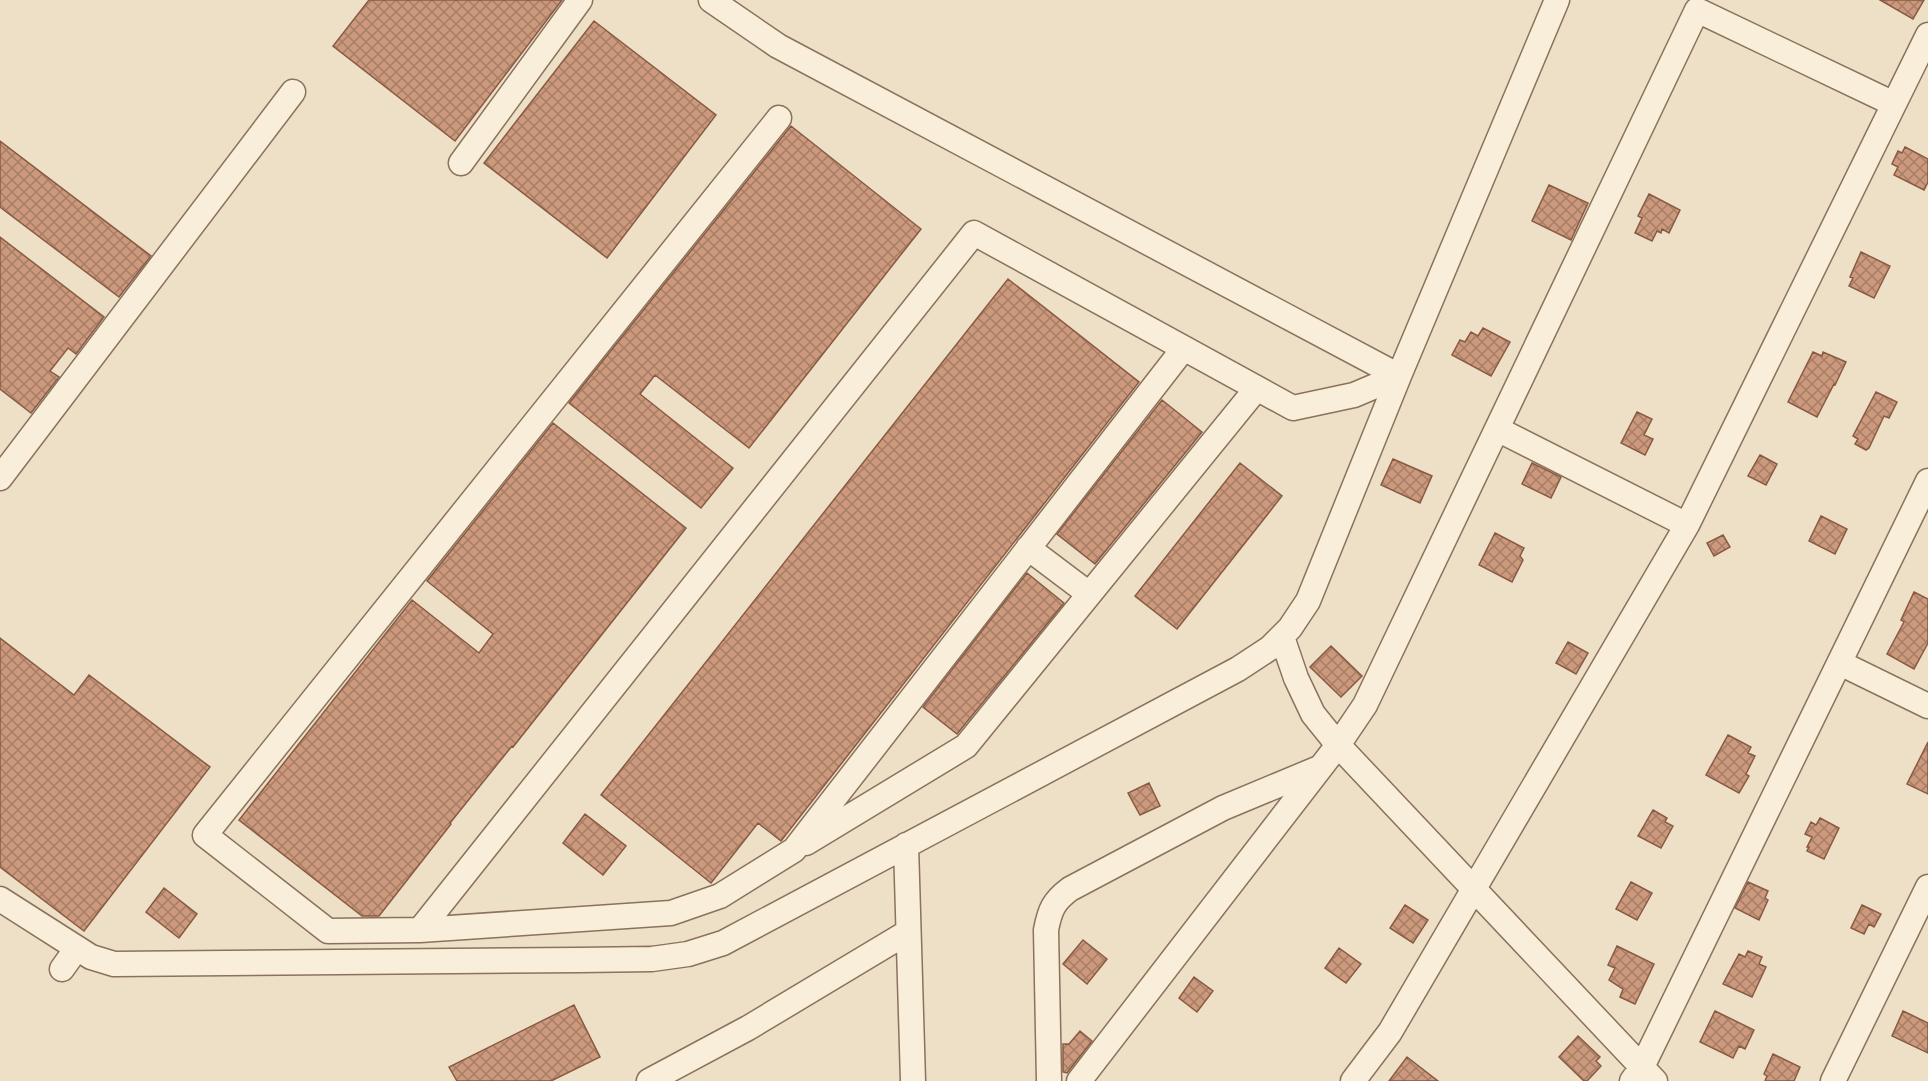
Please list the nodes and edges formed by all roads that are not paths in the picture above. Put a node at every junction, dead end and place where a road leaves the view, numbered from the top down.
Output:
1 (580, 0) edge
2 (711, 0) edge
3 (1557, 0) edge
4 (1928, 35) edge
5 (293, 92) dead end
6 (1894, 104) junction
7 (779, 118) dead end
8 (461, 163) dead end
9 (1184, 348) junction
10 (1399, 376) junction
11 (1257, 388) junction
12 (1497, 429) junction
13 (0, 478) edge
14 (1928, 481) edge
15 (1687, 525) junction
16 (1029, 548) junction
17 (1089, 594) junction
18 (1282, 637) junction
19 (1839, 663) junction
20 (1928, 706) edge
21 (1338, 745) junction
22 (1321, 767) junction
23 (906, 845) junction
24 (794, 850) junction
25 (1928, 886) edge
26 (1473, 890) junction
27 (0, 898) edge
28 (420, 930) junction
29 (908, 932) junction
30 (77, 948) junction
31 (62, 969) dead end
32 (1643, 1076) edge
33 (649, 1081) edge
34 (913, 1081) edge
35 (1049, 1081) edge
36 (1079, 1081) edge
37 (1353, 1081) edge
38 (1833, 1081) edge

1 - 8 street
2 - 10 street
3 - 10 street
4 - 6 street
5 - 13 street
6 - 12 street
6 - 15 street
7 - 28 street
9 - 11 street
9 - 16 street
9 - 28 street
10 - 11 street
10 - 18 street
11 - 17 street
12 - 15 street
12 - 21 street
14 - 19 street
15 - 26 street
16 - 17 street
16 - 24 street
17 - 24 street
18 - 21 street
18 - 23 street
19 - 20 street
19 - 32 street
21 - 22 street
21 - 26 street
22 - 35 street
22 - 36 street
23 - 29 street
23 - 30 street
24 - 28 street
25 - 38 street
26 - 32 street
26 - 37 street
27 - 30 street
29 - 33 street
29 - 34 street
30 - 31 street

